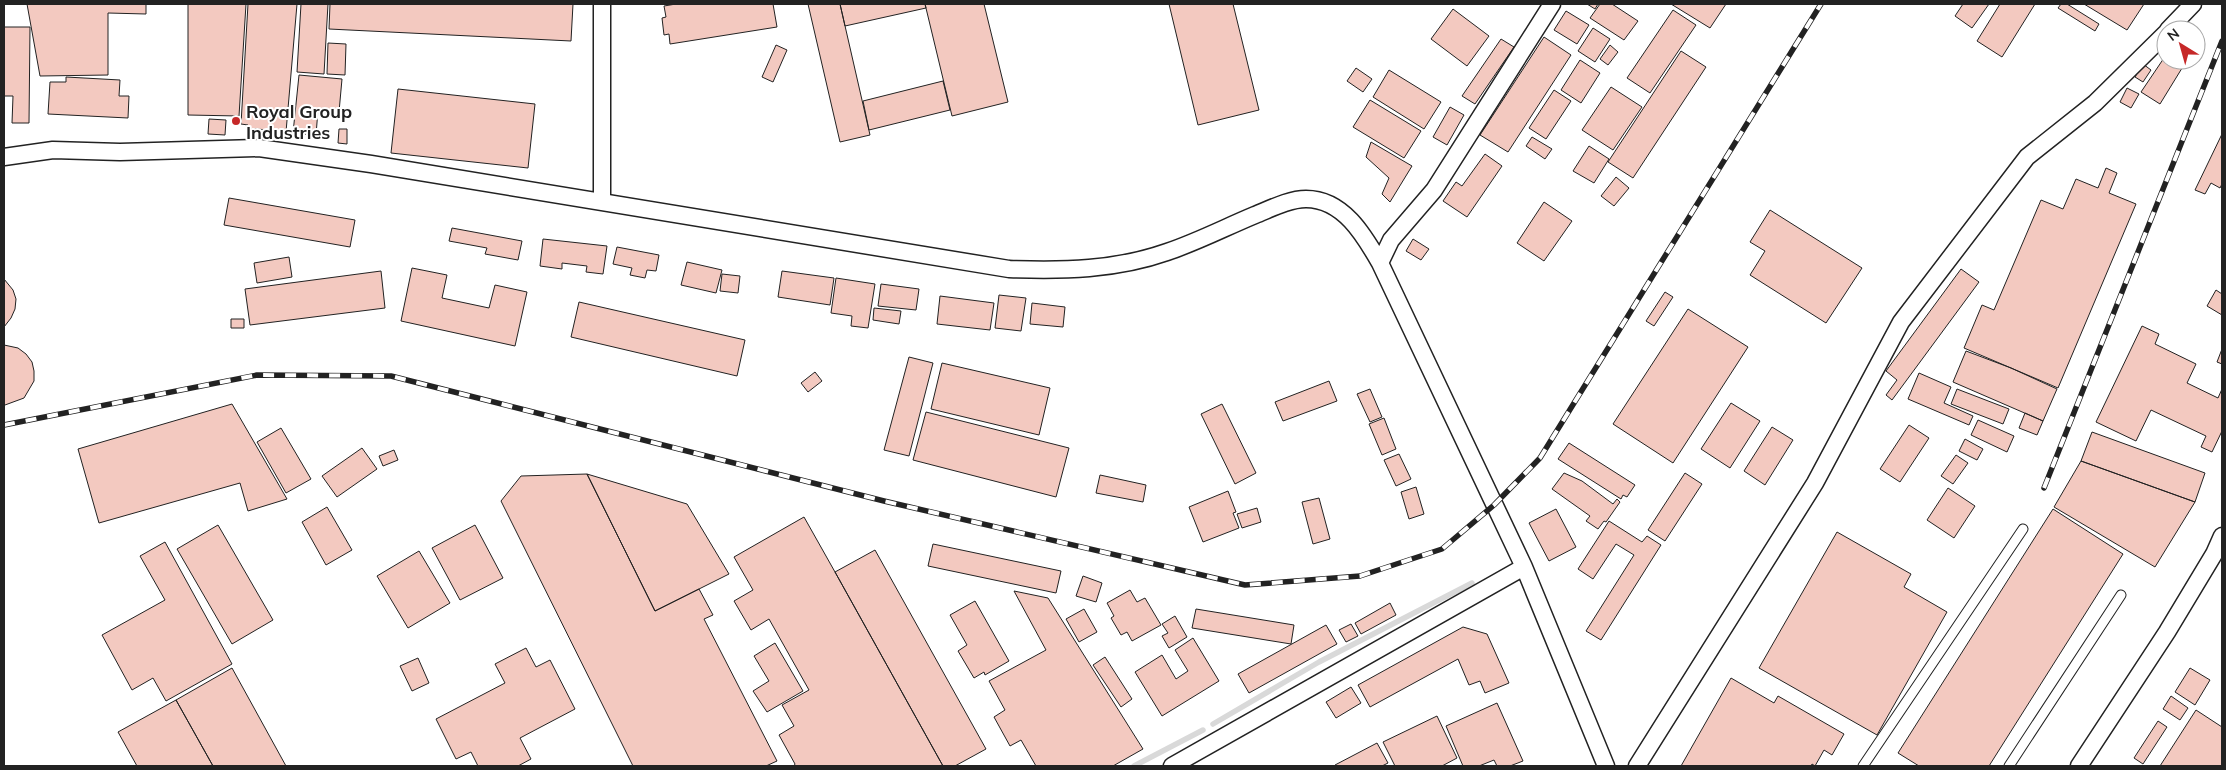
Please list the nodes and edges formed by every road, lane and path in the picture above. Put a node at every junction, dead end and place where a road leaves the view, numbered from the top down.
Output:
1 (602, 4) edge
2 (1552, 4) edge
3 (2193, 4) edge
4 (2178, 20) edge
5 (2156, 42) edge
6 (4, 157) edge
7 (602, 202) junction
8 (1380, 263) junction
9 (2023, 529) dead end
10 (2222, 536) edge
11 (1524, 567) junction
12 (2121, 595) dead end
13 (1172, 766) edge
14 (1606, 766) edge
15 (1637, 766) edge
16 (1863, 766) edge
17 (2009, 766) edge
18 (2079, 766) edge

1 - 7 street
2 - 8 street
3 - 4 street
5 - 15 street
6 - 7 street
7 - 8 street
8 - 11 street
9 - 16 lane
10 - 18 street
11 - 13 street
11 - 14 street
12 - 17 lane

